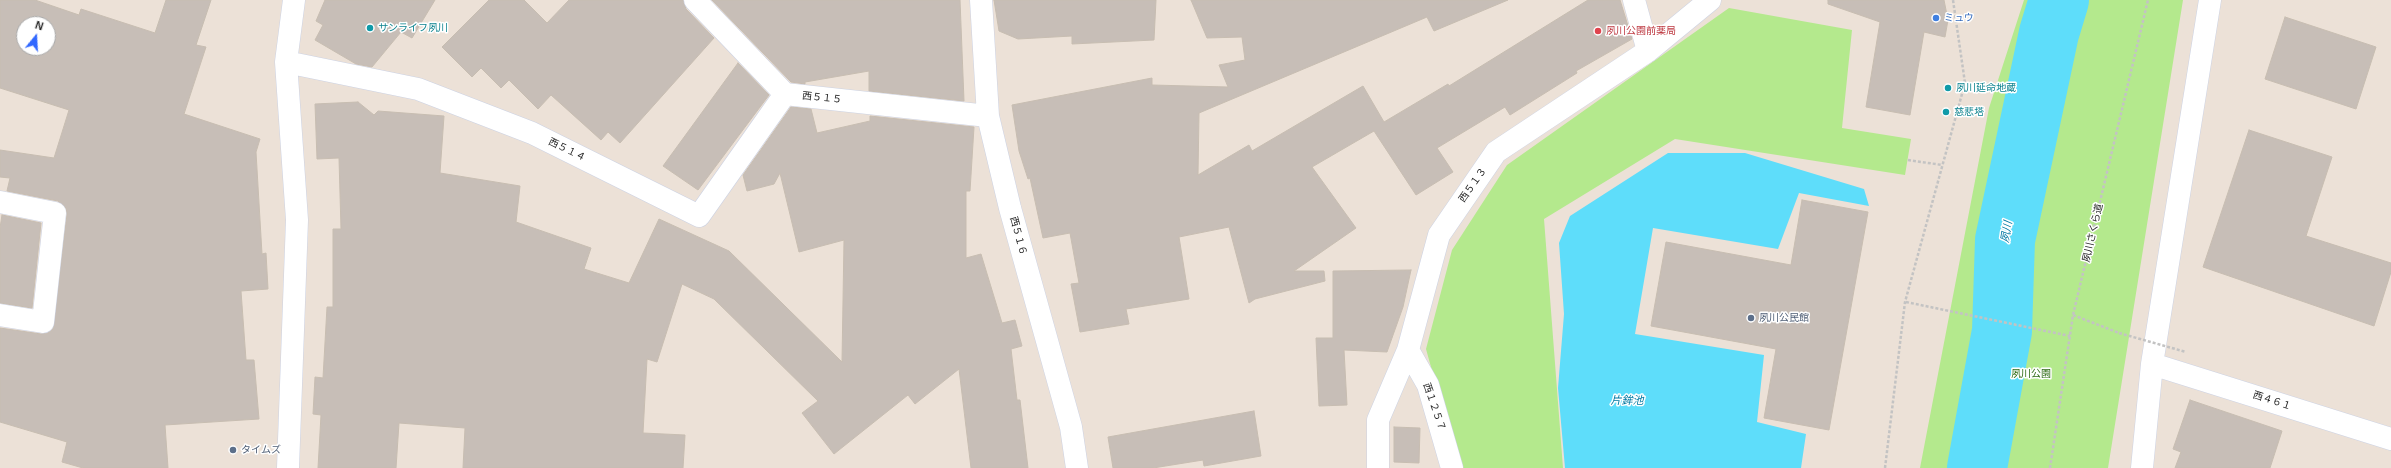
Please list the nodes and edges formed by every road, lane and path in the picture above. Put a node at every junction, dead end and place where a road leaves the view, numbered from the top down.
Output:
1 (294, 0) edge
2 (695, 0) edge
3 (981, 0) edge
4 (1634, 0) edge
5 (1710, 0) edge
6 (1953, 0) edge
7 (2148, 0) edge
8 (2210, 0) edge
9 (1648, 51) junction
10 (286, 62) junction
11 (785, 94) junction
12 (988, 116) junction
13 (1908, 160) dead end
14 (1942, 165) junction
15 (0, 202) edge
16 (1905, 302) junction
17 (0, 315) edge
18 (2073, 316) junction
19 (2070, 336) junction
20 (1408, 350) junction
21 (2186, 352) dead end
22 (2152, 364) junction
23 (2391, 438) edge
24 (288, 468) edge
25 (1077, 468) edge
26 (1378, 468) edge
27 (1452, 468) edge
28 (1885, 468) edge
29 (2050, 468) edge
30 (2142, 468) edge

1 - 10 street
2 - 11 street
3 - 12 street, 西５１６
4 - 9 street
5 - 9 street, 西５１３
6 - 14 path
7 - 18 path, 夙川さくら道
8 - 22 street
9 - 20 street, 西５１３
10 - 11 street, 西５１４
10 - 24 street
11 - 12 street, 西５１５
12 - 25 street, 西５１６
13 - 14 path
14 - 16 path
15 - 17 street
16 - 19 path
16 - 28 path
18 - 19 path, 夙川さくら道
18 - 21 path, bridge
19 - 29 path, 夙川さくら道
20 - 26 street, 西５１３
20 - 27 street, 西１２５７
22 - 23 street, 西４６１
22 - 30 street

